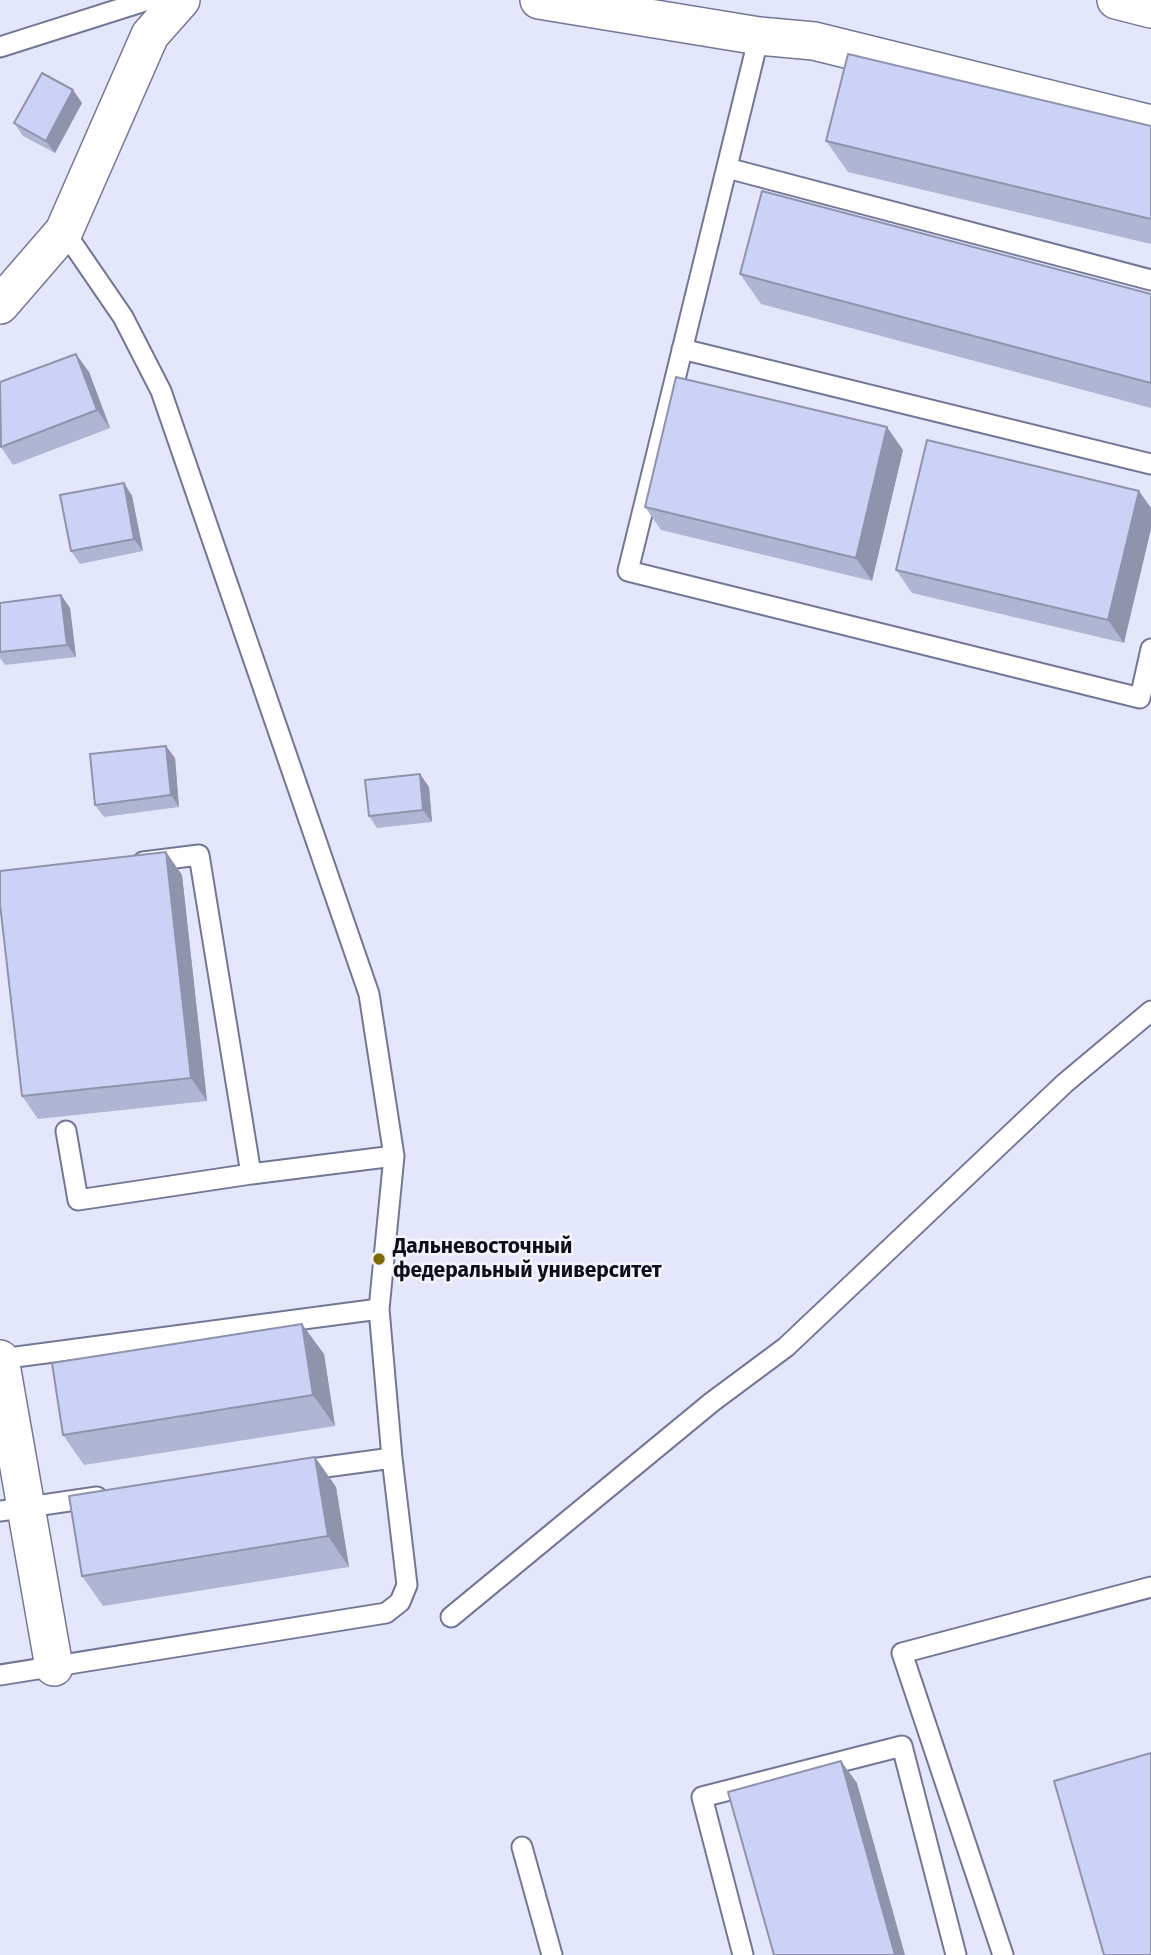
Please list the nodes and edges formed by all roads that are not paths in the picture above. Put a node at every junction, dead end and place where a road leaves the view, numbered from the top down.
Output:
1 (148, 0) edge
2 (181, 0) edge
3 (539, 0) edge
4 (1116, 0) edge
5 (1151, 9) edge
6 (759, 36) junction
7 (0, 47) edge
8 (1151, 124) edge
9 (727, 168) junction
10 (64, 231) junction
11 (1151, 280) edge
12 (0, 305) edge
13 (682, 349) junction
14 (1151, 464) edge
15 (1151, 649) edge
16 (118, 865) edge
17 (1151, 1011) edge
18 (66, 1132) dead end
19 (394, 1156) junction
20 (251, 1174) junction
21 (379, 1309) junction
22 (1, 1366) edge
23 (393, 1458) junction
24 (284, 1472) edge
25 (122, 1494) edge
26 (13, 1509) edge
27 (1151, 1587) edge
28 (450, 1617) dead end
29 (54, 1667) junction
30 (0, 1675) edge
31 (522, 1847) dead end
32 (552, 1955) edge
33 (743, 1955) edge
34 (956, 1955) edge
35 (1003, 1955) edge

1 - 7 lane
2 - 10 street
3 - 6 street
4 - 5 street
6 - 8 street
6 - 9 lane
9 - 11 lane
9 - 13 lane
10 - 12 street
10 - 19 lane
13 - 14 lane
13 - 15 lane
16 - 20 lane
17 - 28 lane
18 - 20 lane
19 - 20 lane
19 - 21 lane
21 - 22 lane
21 - 23 lane
22 - 26 street
23 - 24 lane
23 - 29 lane
25 - 26 lane
26 - 29 street
27 - 35 lane
29 - 30 lane
31 - 32 lane
33 - 34 lane

